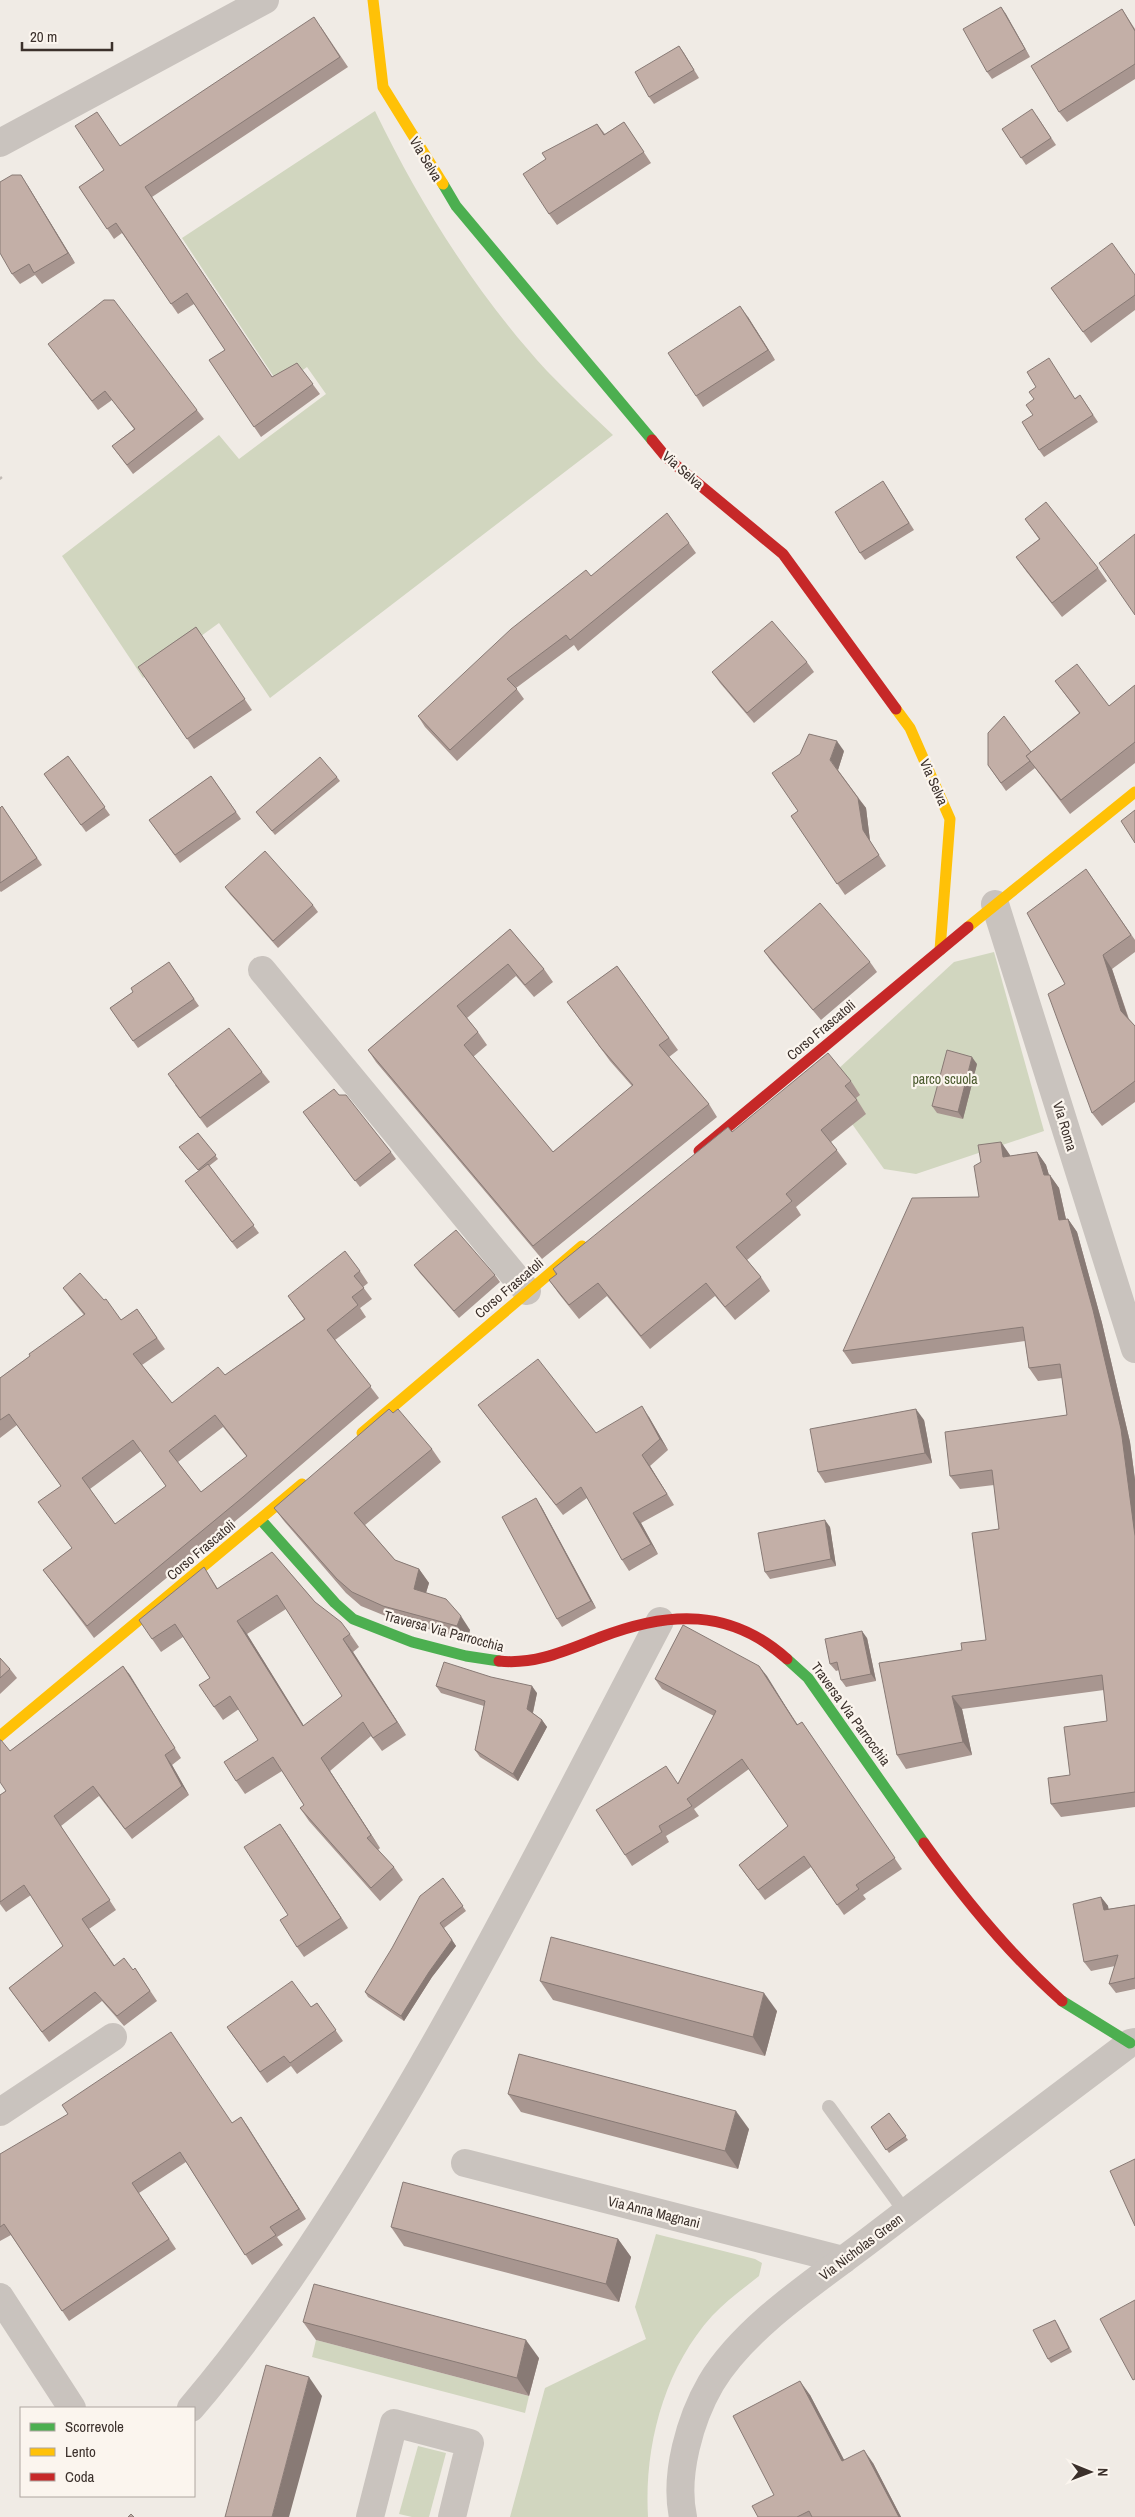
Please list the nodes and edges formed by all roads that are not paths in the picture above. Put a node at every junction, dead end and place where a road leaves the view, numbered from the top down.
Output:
1 (265, 0) edge
2 (373, 0) edge
3 (0, 143) edge
4 (1135, 792) edge
5 (995, 904) junction
6 (940, 950) junction
7 (262, 970) dead end
8 (688, 1160) edge
9 (588, 1241) edge
10 (527, 1291) junction
11 (1135, 1349) edge
12 (350, 1444) edge
13 (313, 1475) edge
14 (261, 1520) junction
15 (660, 1621) junction
16 (0, 1736) edge
17 (113, 2037) dead end
18 (1133, 2042) edge
19 (829, 2107) dead end
20 (0, 2112) edge
21 (465, 2163) dead end
22 (906, 2212) junction
23 (843, 2260) junction
24 (0, 2297) edge
25 (71, 2407) edge
26 (191, 2407) edge
27 (370, 2517) edge
28 (452, 2517) edge
29 (683, 2517) edge

1 - 3 street
2 - 6 street, Via Selva
4 - 5 street, Corso Frascatoli
5 - 6 street, Corso Frascatoli
5 - 11 street, Via Roma
6 - 8 street, Corso Frascatoli
7 - 10 street
9 - 10 street, Corso Frascatoli
10 - 12 street, Corso Frascatoli
13 - 14 street, Corso Frascatoli
14 - 15 street, Traversa Via Parrocchia
14 - 16 street, Corso Frascatoli
15 - 18 street, Traversa Via Parrocchia
15 - 26 street
17 - 20 street
18 - 22 street, Via Nicholas Green
19 - 22 lane
21 - 23 street, Via Anna Magnani
22 - 23 street, Via Nicholas Green
23 - 29 street, Via Nicholas Green
24 - 25 street
27 - 28 street

